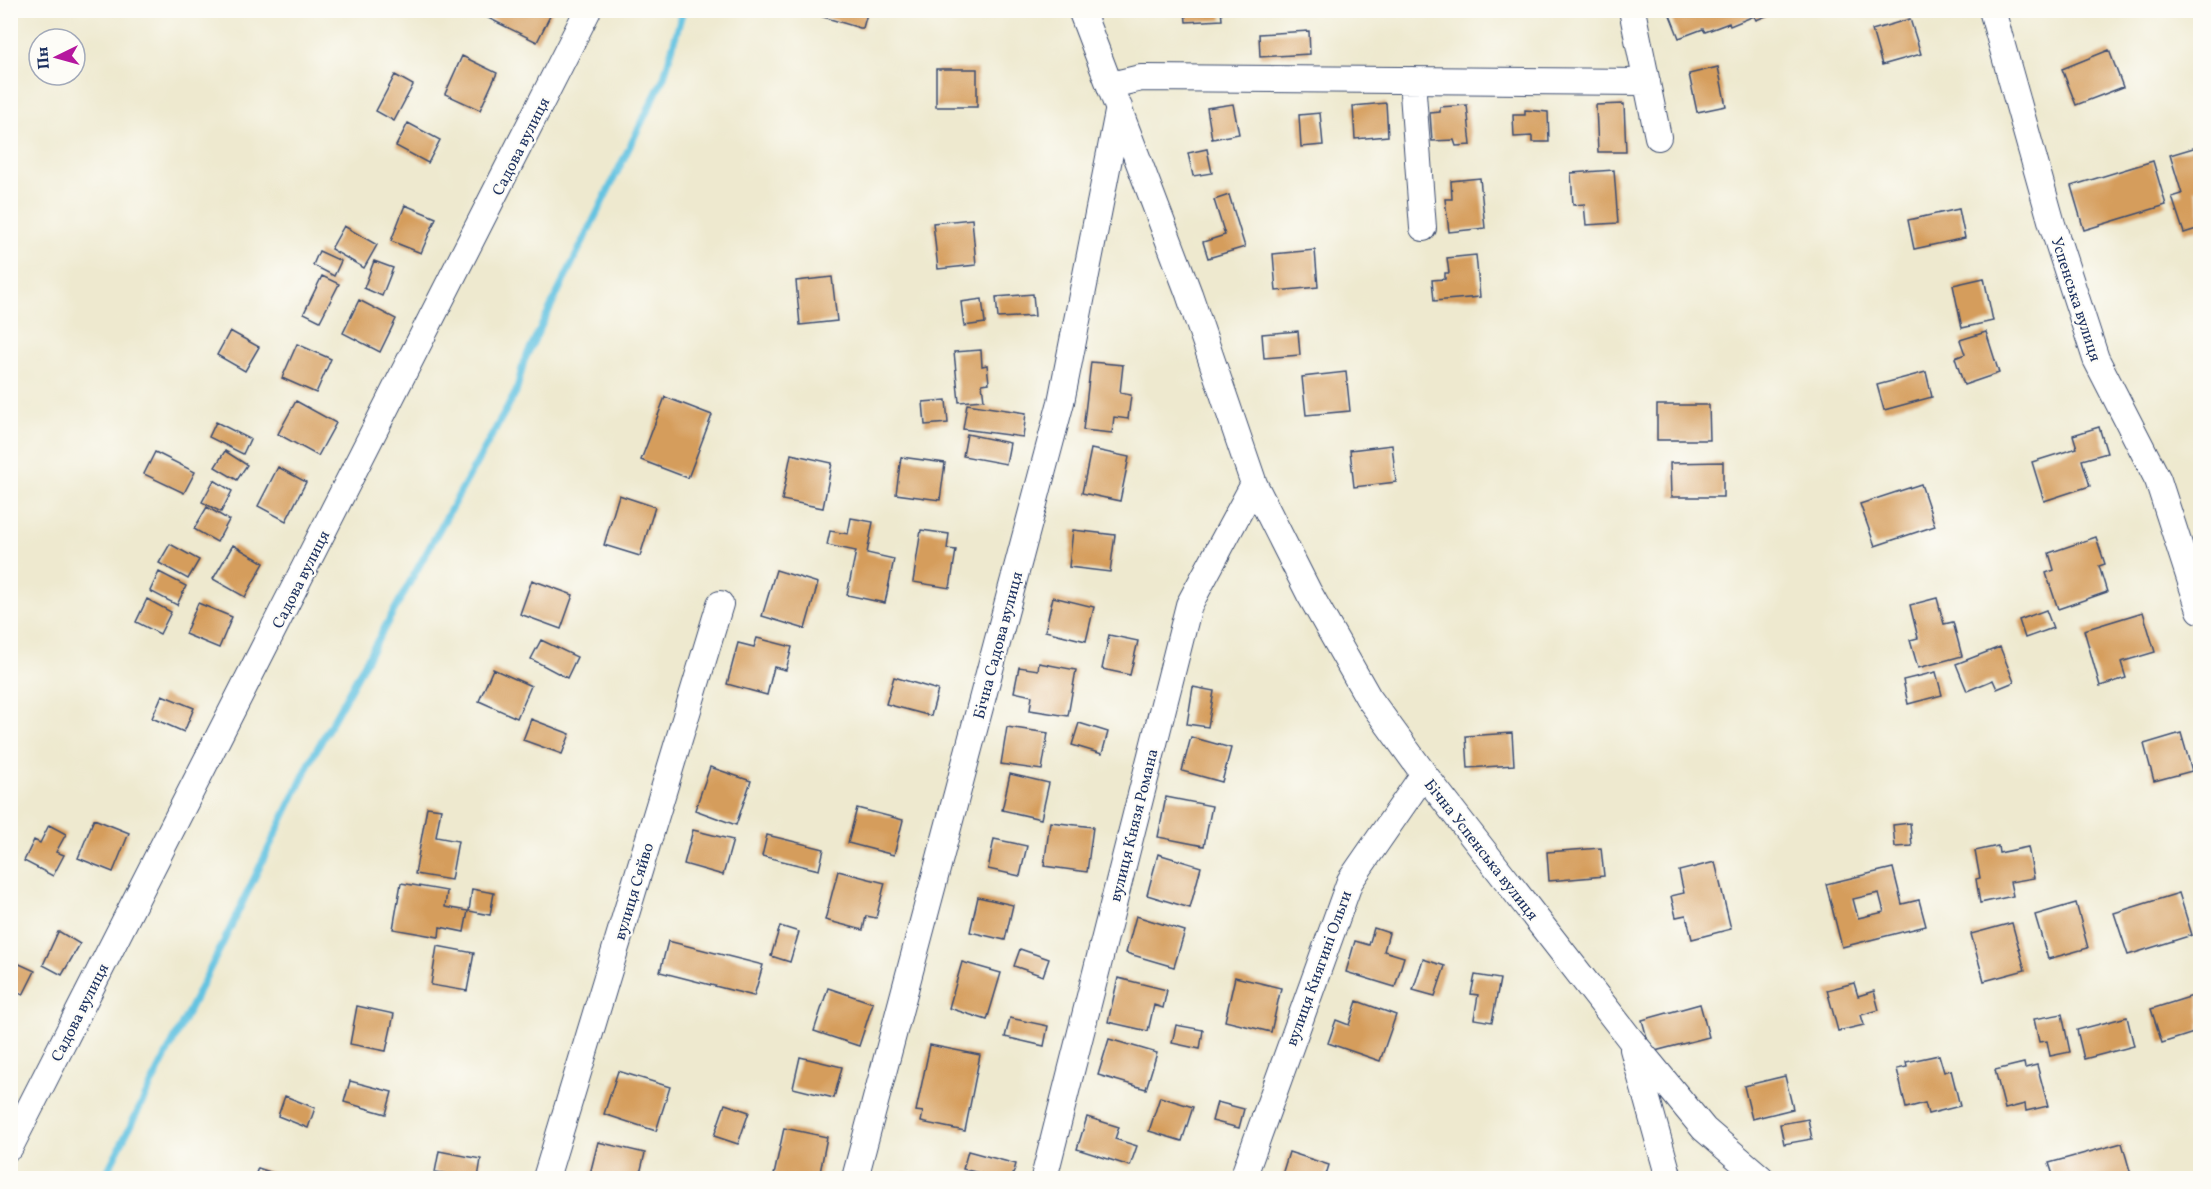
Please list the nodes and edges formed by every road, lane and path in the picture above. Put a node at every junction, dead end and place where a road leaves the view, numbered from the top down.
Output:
1 (588, 10) edge
2 (1082, 10) edge
3 (1632, 10) edge
4 (1992, 10) edge
5 (1412, 80) junction
6 (1647, 82) junction
7 (1115, 96) junction
8 (1658, 137) dead end
9 (1423, 228) dead end
10 (1254, 484) junction
11 (720, 604) dead end
12 (2200, 610) edge
13 (1424, 774) junction
14 (1630, 1039) junction
15 (10, 1147) edge
16 (546, 1179) edge
17 (855, 1179) edge
18 (1044, 1179) edge
19 (1243, 1179) edge
20 (1669, 1179) edge
21 (1761, 1179) edge

1 - 15 street, Садова вулиця
2 - 7 street
3 - 6 street
4 - 12 street, Успенська вулиця
5 - 6 street
5 - 7 street
5 - 9 street
6 - 8 street
7 - 10 street
7 - 17 street, Бічна Садова вулиця
10 - 13 street, Бічна Успенська вулиця
10 - 18 street, вулиця Князя Романа
11 - 16 street, вулиця Сяйво
13 - 14 street, Бічна Успенська вулиця
13 - 19 street, вулиця Княгині Ольги
14 - 20 street
14 - 21 street, Бічна Успенська вулиця

